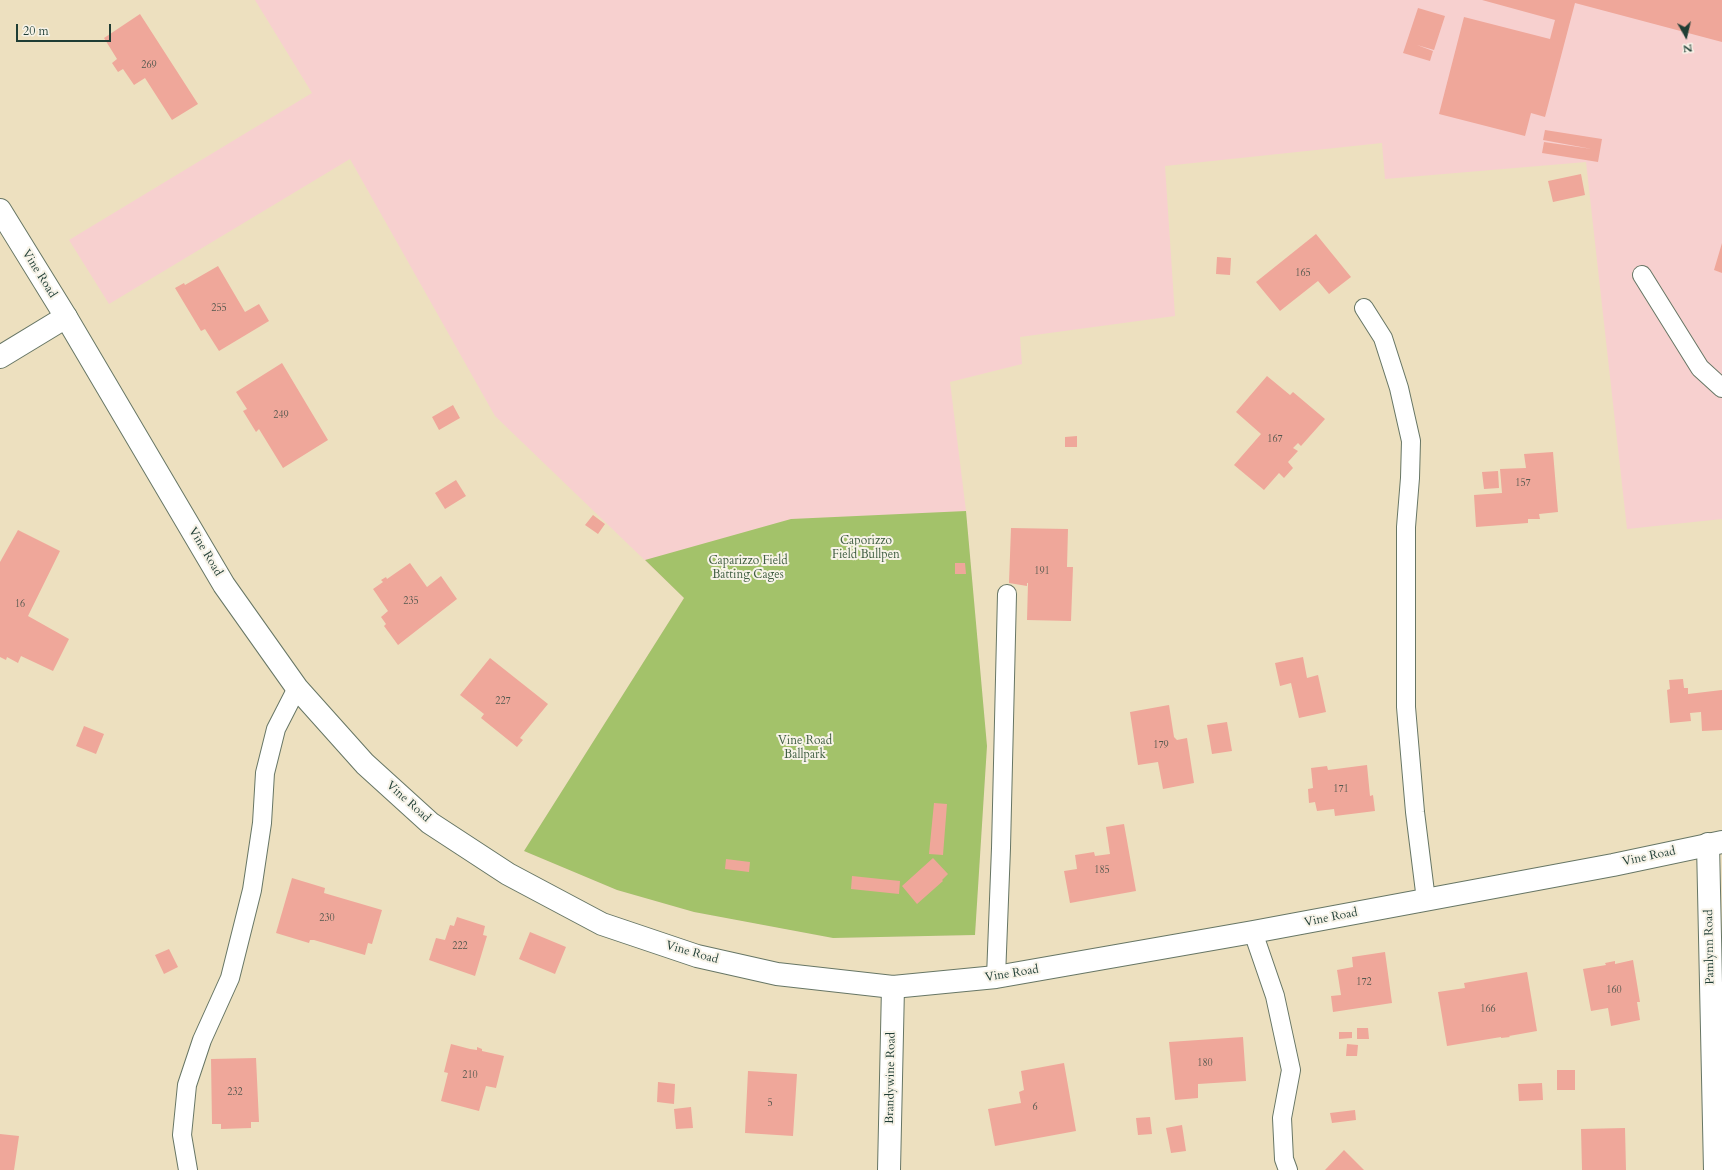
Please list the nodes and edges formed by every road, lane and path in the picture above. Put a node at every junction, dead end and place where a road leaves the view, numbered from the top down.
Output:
1 (0, 210) edge
2 (1642, 275) dead end
3 (1364, 308) dead end
4 (66, 317) junction
5 (0, 357) edge
6 (1722, 388) edge
7 (1007, 594) dead end
8 (297, 688) junction
9 (1715, 843) edge
10 (1426, 900) junction
11 (1253, 932) junction
12 (996, 977) junction
13 (893, 987) junction
14 (188, 1170) edge
15 (889, 1170) edge
16 (1288, 1170) edge
17 (1715, 1170) edge

1 - 4 street, Vine Road
2 - 6 lane
3 - 10 lane
4 - 5 street
4 - 8 street, Vine Road
7 - 12 lane
8 - 13 street, Vine Road
8 - 14 lane
9 - 10 street, Vine Road
9 - 17 street, Pamlynn Road
10 - 11 street, Vine Road
11 - 12 street, Vine Road
11 - 16 lane
12 - 13 street, Vine Road
13 - 15 street, Brandywine Road

